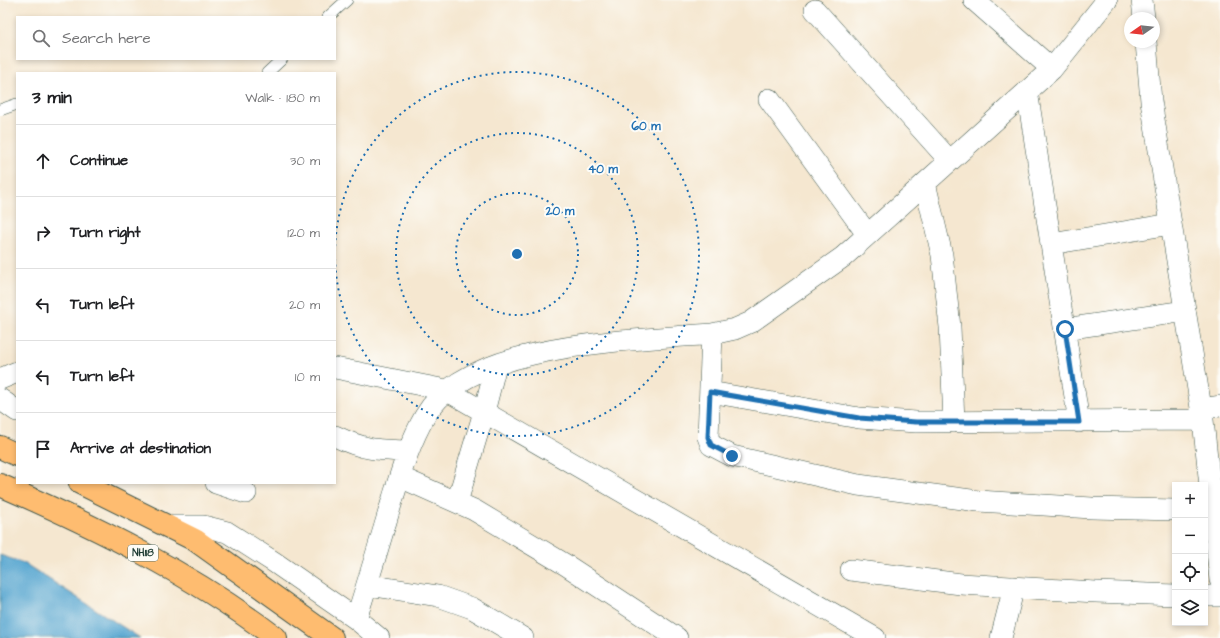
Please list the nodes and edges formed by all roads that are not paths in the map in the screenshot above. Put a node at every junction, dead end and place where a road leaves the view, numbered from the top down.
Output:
1 (347, 0) edge
2 (974, 0) edge
3 (1107, 0) edge
4 (1142, 0) edge
5 (815, 10) dead end
6 (1143, 12) edge
7 (329, 16) edge
8 (1146, 48) edge
9 (281, 60) edge
10 (1052, 69) junction
11 (268, 72) edge
12 (1027, 91) junction
13 (769, 99) dead end
14 (16, 104) edge
15 (0, 110) edge
16 (949, 160) junction
17 (925, 183) junction
18 (1171, 224) junction
19 (867, 234) junction
20 (1052, 244) junction
21 (1185, 311) junction
22 (1065, 329) junction
23 (712, 334) junction
24 (496, 365) junction
25 (336, 368) edge
26 (16, 372) edge
27 (0, 379) edge
28 (446, 390) junction
29 (710, 392) junction
30 (0, 399) edge
31 (16, 410) edge
32 (1208, 411) edge
33 (484, 412) junction
34 (954, 422) junction
35 (1079, 422) junction
36 (336, 436) edge
37 (0, 447) edge
38 (408, 451) junction
39 (16, 454) edge
40 (400, 478) junction
41 (0, 484) edge
42 (82, 484) edge
43 (219, 484) edge
44 (246, 493) dead end
45 (457, 502) junction
46 (1172, 510) edge
47 (1209, 510) edge
48 (168, 526) junction
49 (1219, 555) edge
50 (851, 570) dead end
51 (1220, 580) edge
52 (368, 584) junction
53 (1014, 587) junction
54 (1172, 595) edge
55 (1208, 596) edge
56 (1220, 596) edge
57 (356, 619) junction
58 (276, 638) edge
59 (332, 638) edge
60 (378, 638) edge
61 (523, 638) edge
62 (677, 638) edge
63 (874, 638) edge
64 (1002, 638) edge

1 - 7 lane
2 - 10 street
3 - 10 street
4 - 6 street
5 - 16 street
8 - 18 street
9 - 11 lane
10 - 12 street
12 - 16 street
12 - 20 street
13 - 19 street
14 - 15 lane
16 - 17 street
17 - 19 street
17 - 34 street
18 - 20 street
18 - 21 street
19 - 23 street
20 - 22 street
21 - 22 street
21 - 32 street
22 - 35 street
23 - 24 street
23 - 29 street
24 - 28 street
24 - 33 street
25 - 28 street
26 - 27 street
28 - 33 street
28 - 38 street
29 - 34 street
29 - 46 street
30 - 31 street
32 - 35 street
32 - 47 street
33 - 45 street
33 - 63 street
34 - 35 street
36 - 38 street
37 - 39 highway
38 - 40 street
40 - 45 street
40 - 52 street
41 - 58 highway, NH118
42 - 48 highway
43 - 44 street
45 - 62 street
47 - 49 street
48 - 57 street
48 - 59 highway
49 - 51 street
50 - 53 street
52 - 57 street
52 - 61 street
53 - 54 street
53 - 64 street
55 - 56 street
57 - 60 street

